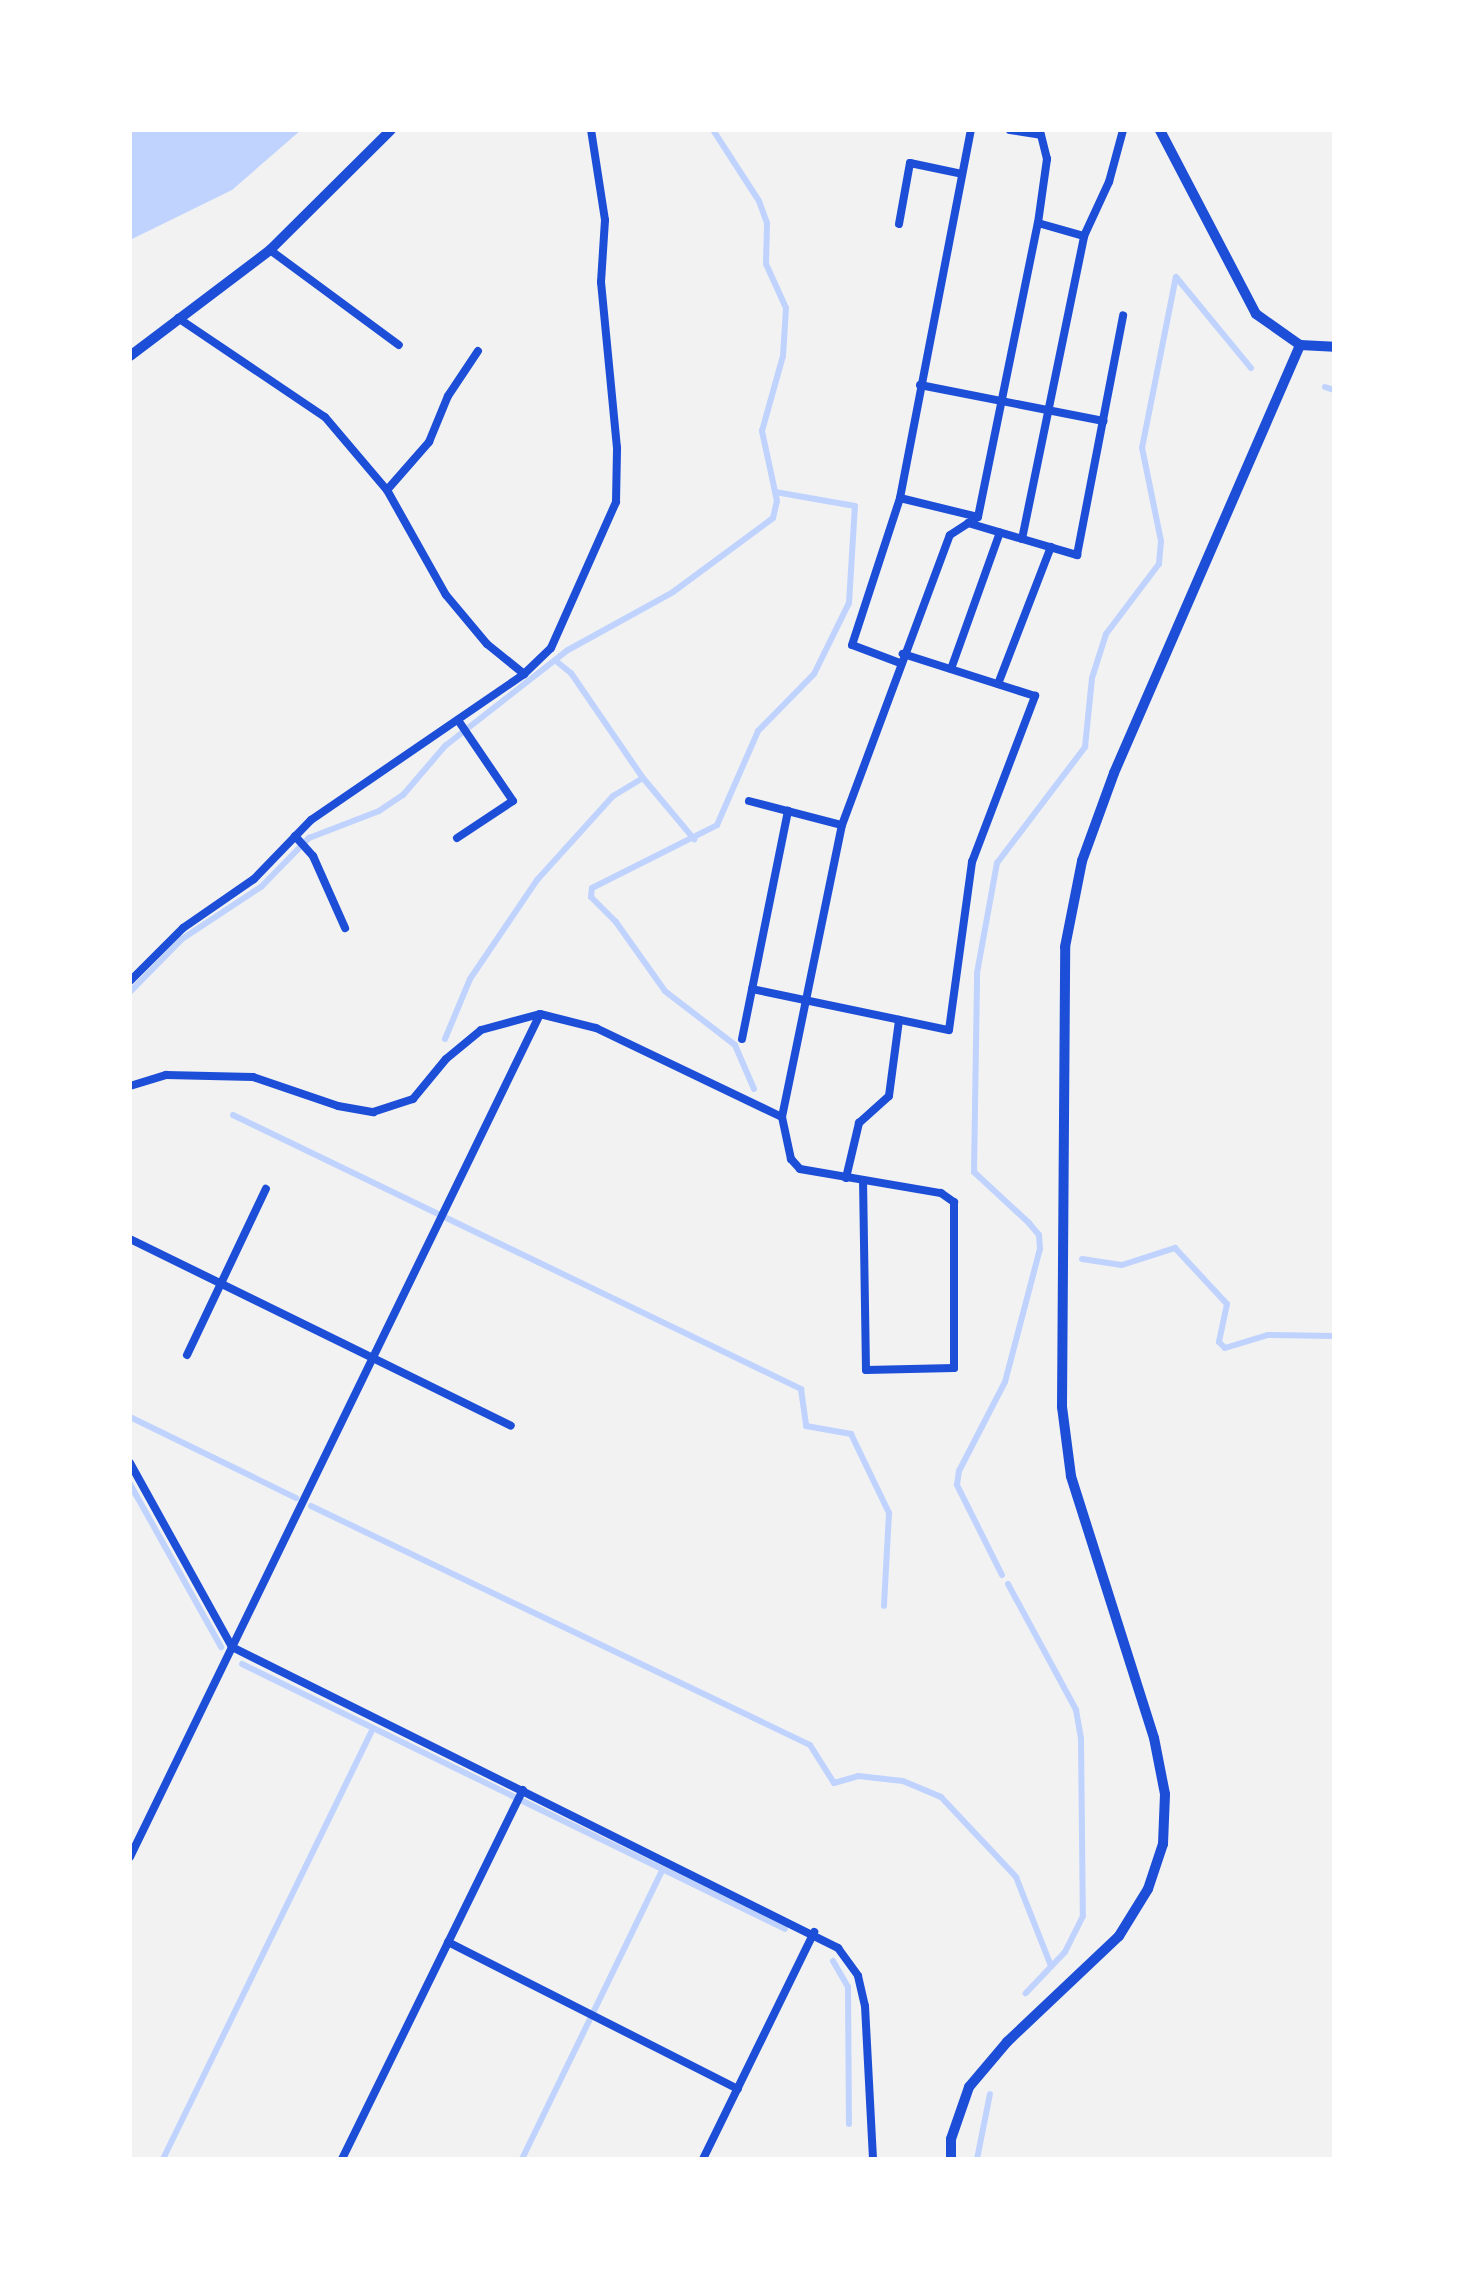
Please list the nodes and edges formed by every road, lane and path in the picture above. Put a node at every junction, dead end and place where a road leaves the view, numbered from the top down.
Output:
1 (391, 130) edge
2 (591, 130) edge
3 (971, 130) edge
4 (1010, 130) edge
5 (1123, 130) edge
6 (1160, 130) edge
7 (1040, 132) edge
8 (962, 174) junction
9 (1038, 223) junction
10 (899, 224) dead end
11 (1084, 236) junction
12 (270, 250) junction
13 (1123, 315) dead end
14 (178, 318) junction
15 (399, 345) dead end
16 (1300, 345) junction
17 (1334, 347) edge
18 (478, 351) dead end
19 (130, 356) edge
20 (920, 385) junction
21 (1002, 402) junction
22 (1048, 411) junction
23 (1103, 421) junction
24 (387, 490) junction
25 (900, 498) junction
26 (978, 517) junction
27 (968, 523) junction
28 (1000, 532) junction
29 (1022, 539) junction
30 (1051, 547) junction
31 (902, 659) junction
32 (951, 669) junction
33 (524, 674) junction
34 (998, 684) junction
35 (458, 720) junction
36 (749, 801) dead end
37 (788, 811) junction
38 (842, 825) junction
39 (295, 836) junction
40 (457, 838) dead end
41 (345, 928) dead end
42 (130, 981) edge
43 (752, 989) junction
44 (806, 1001) junction
45 (540, 1014) junction
46 (899, 1020) junction
47 (742, 1039) dead end
48 (130, 1086) edge
49 (782, 1117) junction
50 (846, 1178) junction
51 (863, 1181) junction
52 (266, 1189) dead end
53 (130, 1239) edge
54 (221, 1283) junction
55 (187, 1355) dead end
56 (374, 1355) junction
57 (511, 1426) dead end
58 (130, 1463) edge
59 (232, 1647) junction
60 (523, 1790) junction
61 (130, 1857) edge
62 (814, 1932) junction
63 (448, 1942) junction
64 (738, 2089) junction
65 (342, 2159) edge
66 (703, 2159) edge
67 (873, 2159) edge
68 (951, 2159) edge

1 - 12 street
2 - 33 street
3 - 8 street
4 - 7 street
5 - 11 street
6 - 16 street
7 - 9 street
8 - 10 street
8 - 20 street
9 - 11 street
9 - 21 street
11 - 22 street
12 - 14 street
12 - 15 street
13 - 23 street
14 - 19 street
14 - 24 street
16 - 17 street
16 - 68 street
18 - 24 street
20 - 21 street
20 - 25 street
21 - 22 street
21 - 26 street
22 - 23 street
22 - 29 street
23 - 30 street
24 - 33 street
25 - 26 street
25 - 31 street
26 - 27 street
27 - 28 street
27 - 31 street
28 - 29 street
28 - 32 street
29 - 30 street
30 - 34 street
31 - 32 street
31 - 38 street
32 - 34 street
33 - 35 street
34 - 46 street
35 - 39 street
35 - 40 street
36 - 37 street
37 - 38 street
37 - 43 street
38 - 44 street
39 - 41 street
39 - 42 street
43 - 44 street
43 - 47 street
44 - 46 street
44 - 49 street
45 - 48 street
45 - 49 street
45 - 56 street
46 - 50 street
49 - 50 street
50 - 51 street
51 - 51 street
52 - 54 street
53 - 54 street
54 - 55 street
54 - 56 street
56 - 57 street
56 - 59 street
58 - 59 street
59 - 60 street
59 - 61 street
60 - 62 street
60 - 63 street
62 - 64 street
62 - 67 street
63 - 64 street
63 - 65 street
64 - 66 street

